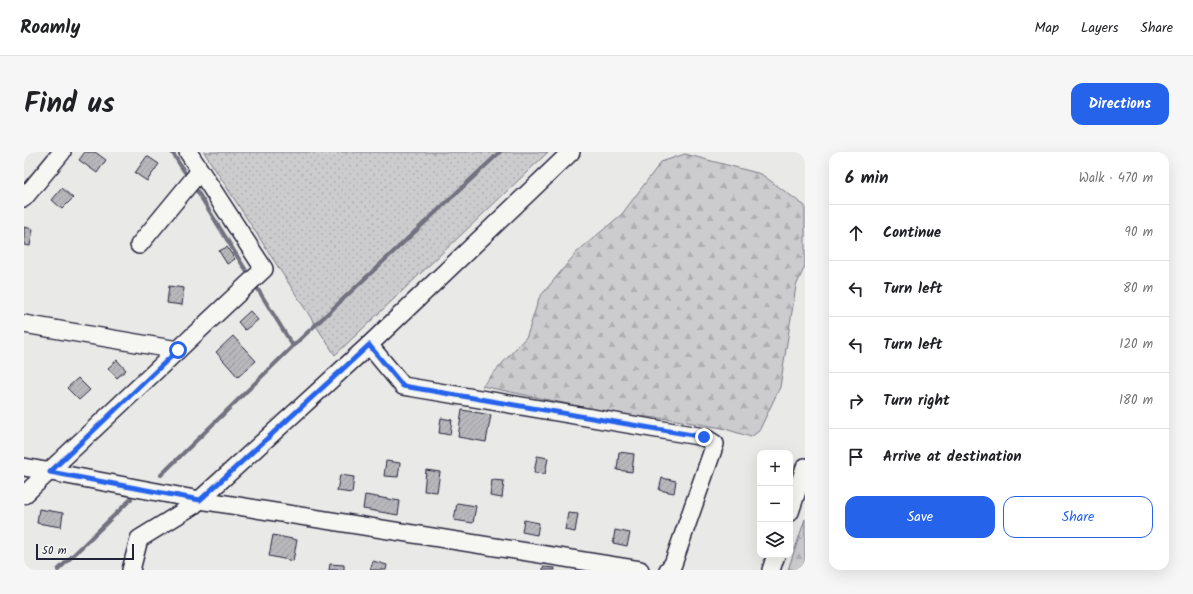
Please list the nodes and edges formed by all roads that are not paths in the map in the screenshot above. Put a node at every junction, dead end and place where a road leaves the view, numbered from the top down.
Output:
1 (62, 152) edge
2 (188, 152) edge
3 (571, 152) edge
4 (200, 171) junction
5 (24, 198) edge
6 (139, 245) dead end
7 (24, 324) edge
8 (369, 345) junction
9 (178, 350) junction
10 (24, 467) edge
11 (805, 467) edge
12 (50, 472) junction
13 (24, 495) edge
14 (200, 500) junction
15 (793, 503) edge
16 (775, 558) edge
17 (131, 570) edge
18 (640, 570) edge
19 (668, 570) edge
20 (771, 570) edge

1 - 5 street
2 - 4 street
3 - 8 street
4 - 6 street
4 - 9 street
7 - 9 street
8 - 14 street
8 - 19 street
9 - 12 street
10 - 12 street
11 - 15 street
12 - 13 street
12 - 14 street
14 - 17 street
14 - 18 street
16 - 20 street

